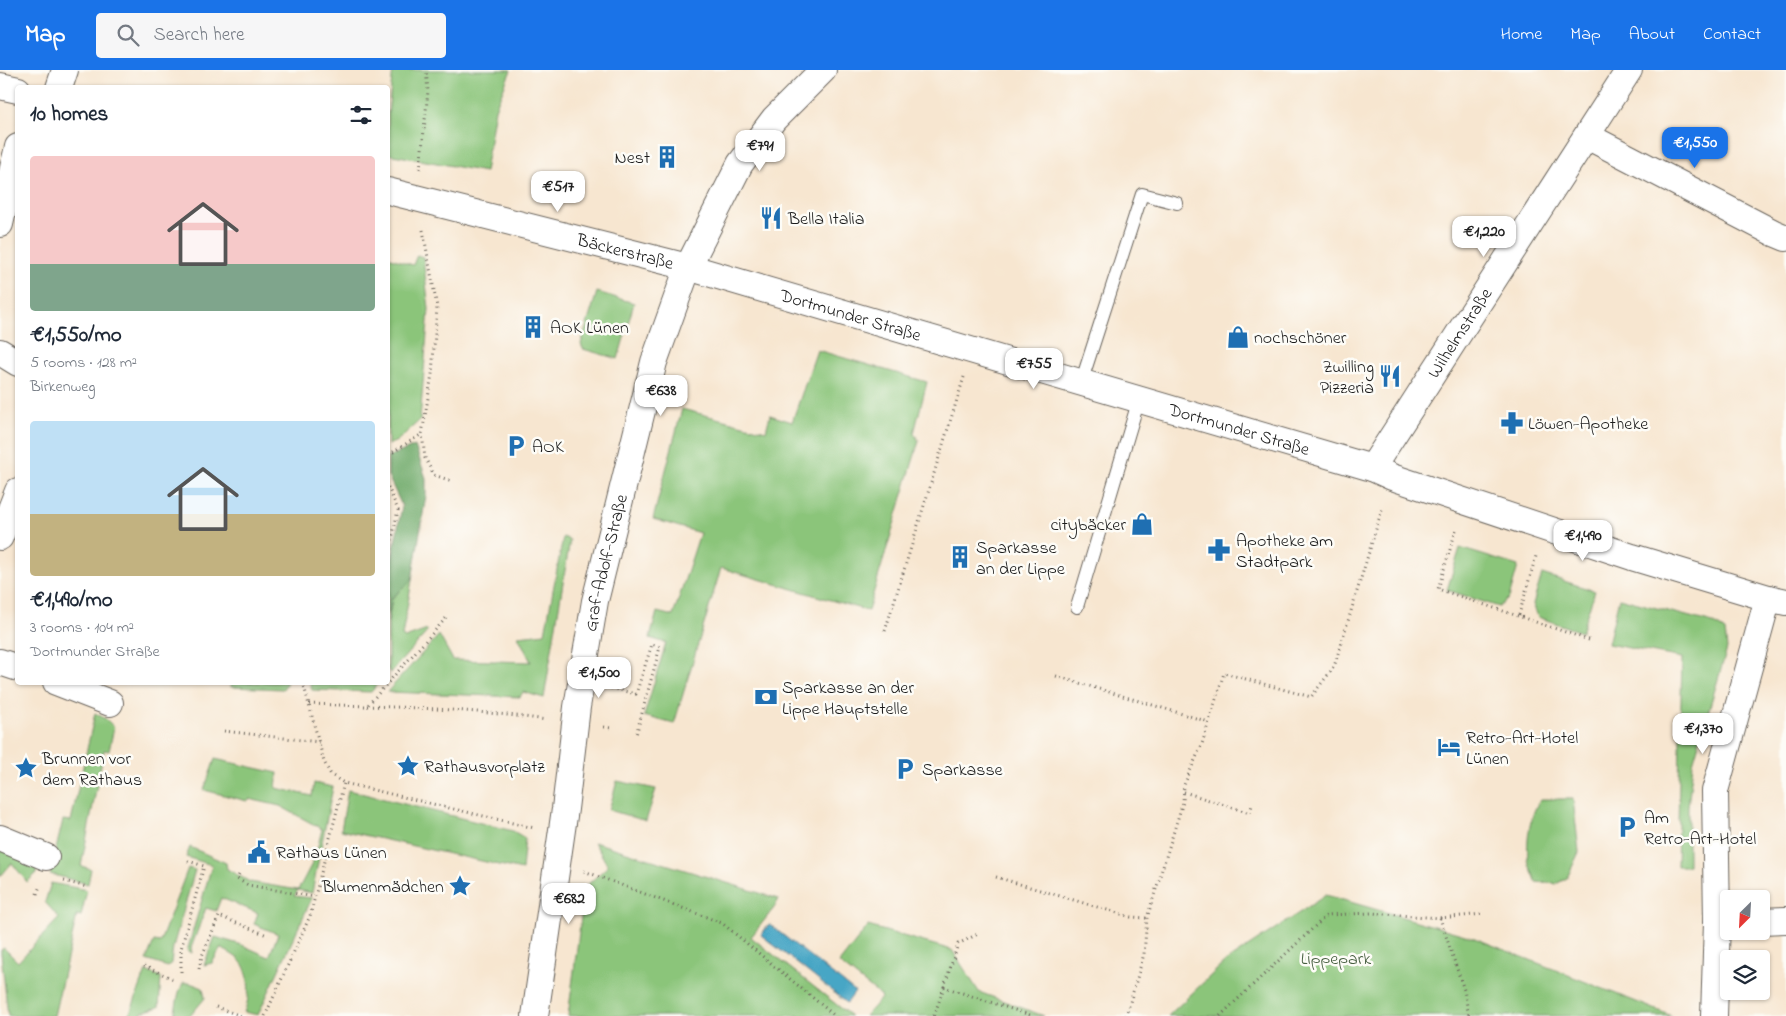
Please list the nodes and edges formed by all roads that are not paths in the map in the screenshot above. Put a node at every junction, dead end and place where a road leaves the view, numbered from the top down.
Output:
1 (66, 70) edge
2 (823, 70) edge
3 (1629, 70) edge
4 (60, 85) edge
5 (0, 86) edge
6 (15, 89) edge
7 (1587, 136) junction
8 (15, 160) edge
9 (390, 191) edge
10 (1177, 203) dead end
11 (0, 224) edge
12 (1786, 238) edge
13 (688, 267) junction
14 (0, 352) edge
15 (15, 361) edge
16 (1081, 383) junction
17 (1139, 399) junction
18 (1382, 473) junction
19 (15, 499) edge
20 (0, 537) edge
21 (1777, 600) edge
22 (1077, 606) dead end
23 (0, 662) edge
24 (15, 667) edge
25 (64, 685) edge
26 (110, 703) dead end
27 (0, 838) edge
28 (46, 857) dead end
29 (1721, 890) edge
30 (1786, 920) edge
31 (1770, 921) edge
32 (1721, 940) edge
33 (535, 1016) edge
34 (1714, 1016) edge

1 - 4 street
2 - 13 street, Graf-Adolf-Straße
3 - 7 street, Wilhelmstraße
5 - 6 street
7 - 12 street
7 - 18 street, Wilhelmstraße
8 - 11 street
9 - 13 street, Bäckerstraße
10 - 16 lane
13 - 16 street, Dortmunder Straße
13 - 33 street, Graf-Adolf-Straße
14 - 15 street
16 - 17 street, Dortmunder Straße
17 - 18 street, Dortmunder Straße
17 - 22 lane
18 - 21 street, Dortmunder Straße
19 - 20 street
21 - 29 street
23 - 24 street
25 - 26 street
27 - 28 street
30 - 31 street
32 - 34 street

